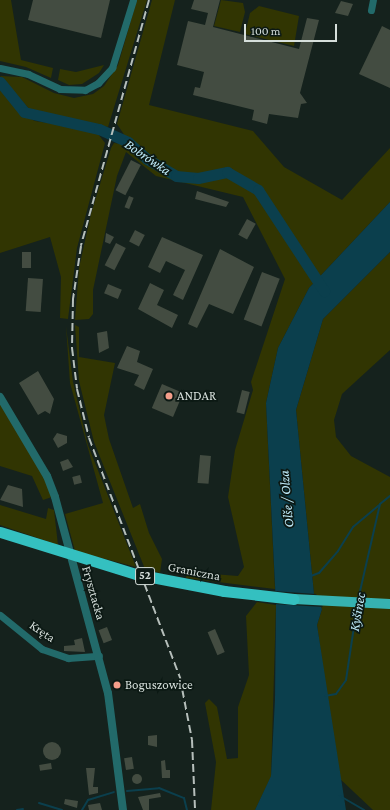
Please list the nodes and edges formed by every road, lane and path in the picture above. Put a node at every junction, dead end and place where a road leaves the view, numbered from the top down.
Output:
1 (132, 0) edge
2 (373, 0) edge
3 (371, 10) dead end
4 (3, 69) edge
5 (0, 397) edge
6 (0, 532) edge
7 (294, 599) joint
8 (390, 604) edge
9 (0, 615) edge
10 (99, 656) junction
11 (123, 810) edge

1 - 4 street
2 - 3 street
5 - 10 street, Frysztacka
6 - 7 highway, Graniczna / 52, bridge
7 - 8 main road
9 - 10 street, Kręta
10 - 11 street, Frysztacka

